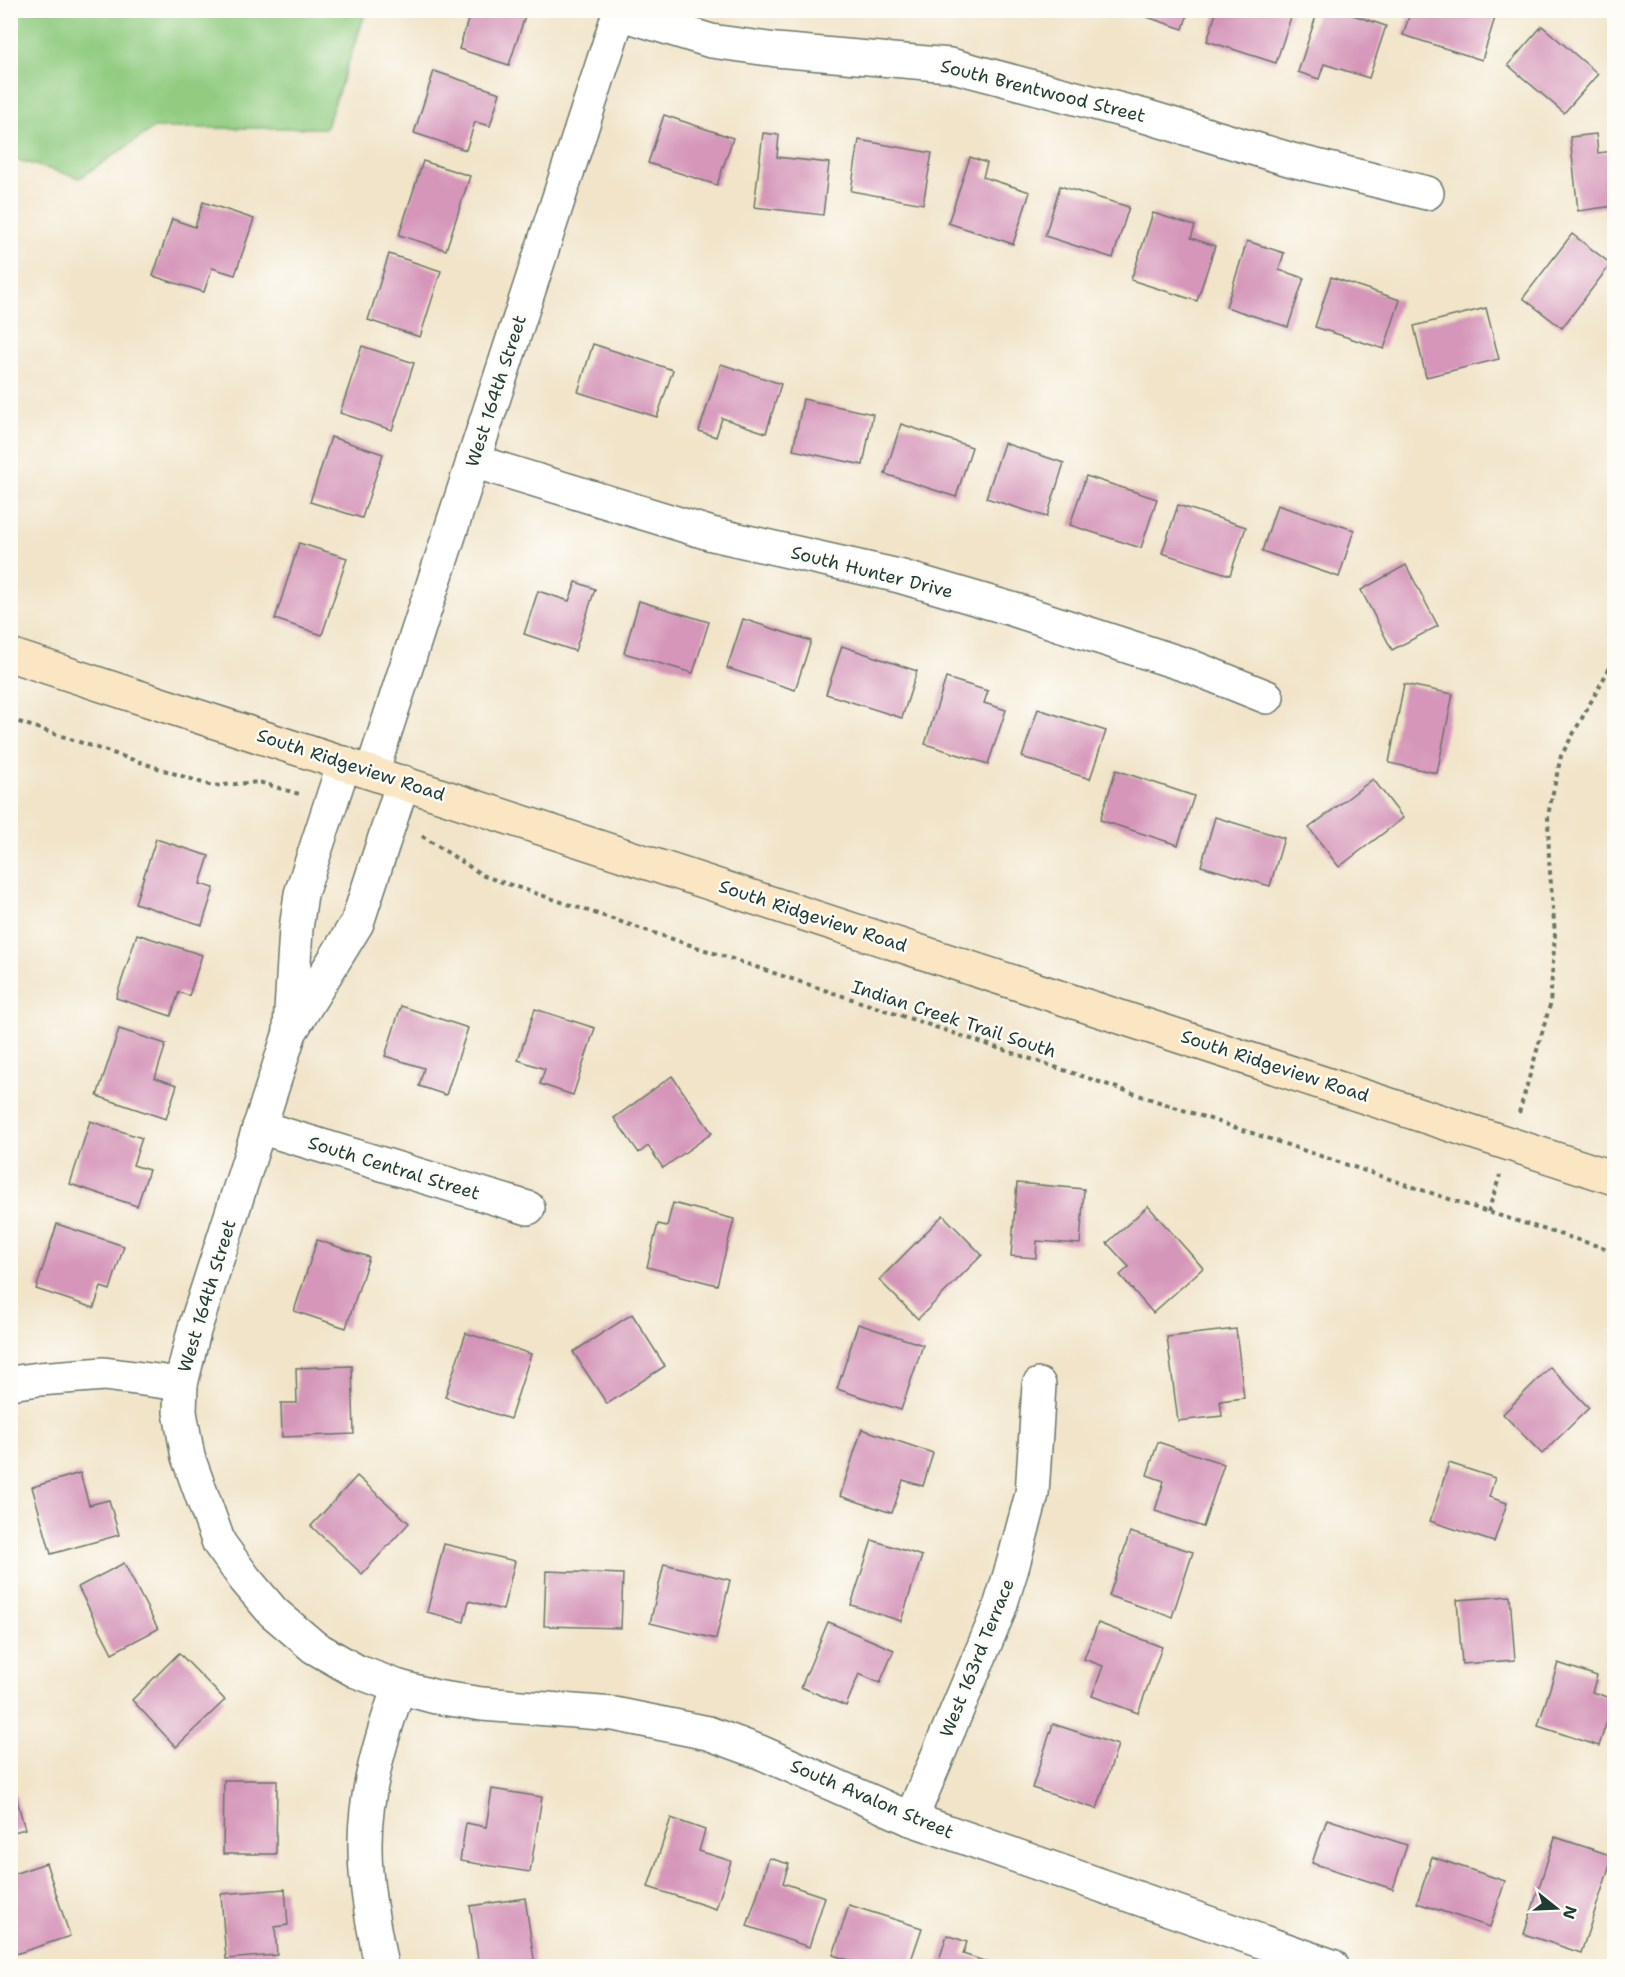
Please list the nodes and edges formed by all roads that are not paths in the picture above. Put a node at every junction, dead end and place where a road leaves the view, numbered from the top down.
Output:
1 (619, 12) edge
2 (1427, 193) dead end
3 (473, 461) junction
4 (10, 656) edge
5 (1267, 697) dead end
6 (358, 767) junction
7 (403, 782) junction
8 (290, 1032) junction
9 (259, 1127) junction
10 (1614, 1178) edge
11 (528, 1208) dead end
12 (10, 1383) edge
13 (181, 1384) junction
14 (1040, 1385) dead end
15 (399, 1687) junction
16 (911, 1819) junction
17 (381, 1966) edge
18 (1332, 1966) edge

1 - 2 street, South Brentwood Street
1 - 3 street, West 164th Street
3 - 5 street, South Hunter Drive
3 - 6 street, West 164th Street
4 - 6 main road, South Ridgeview Road
6 - 7 main road, South Ridgeview Road
6 - 8 street, West 164th Street
7 - 8 street, West 164th Street
7 - 10 main road, South Ridgeview Road
8 - 9 street, West 164th Street
9 - 11 street, South Central Street
9 - 13 street, West 164th Street
12 - 13 street
13 - 15 street, West 164th Street
14 - 16 street, West 163rd Terrace
15 - 16 street, South Avalon Street
15 - 17 street
16 - 18 street, South Avalon Street

